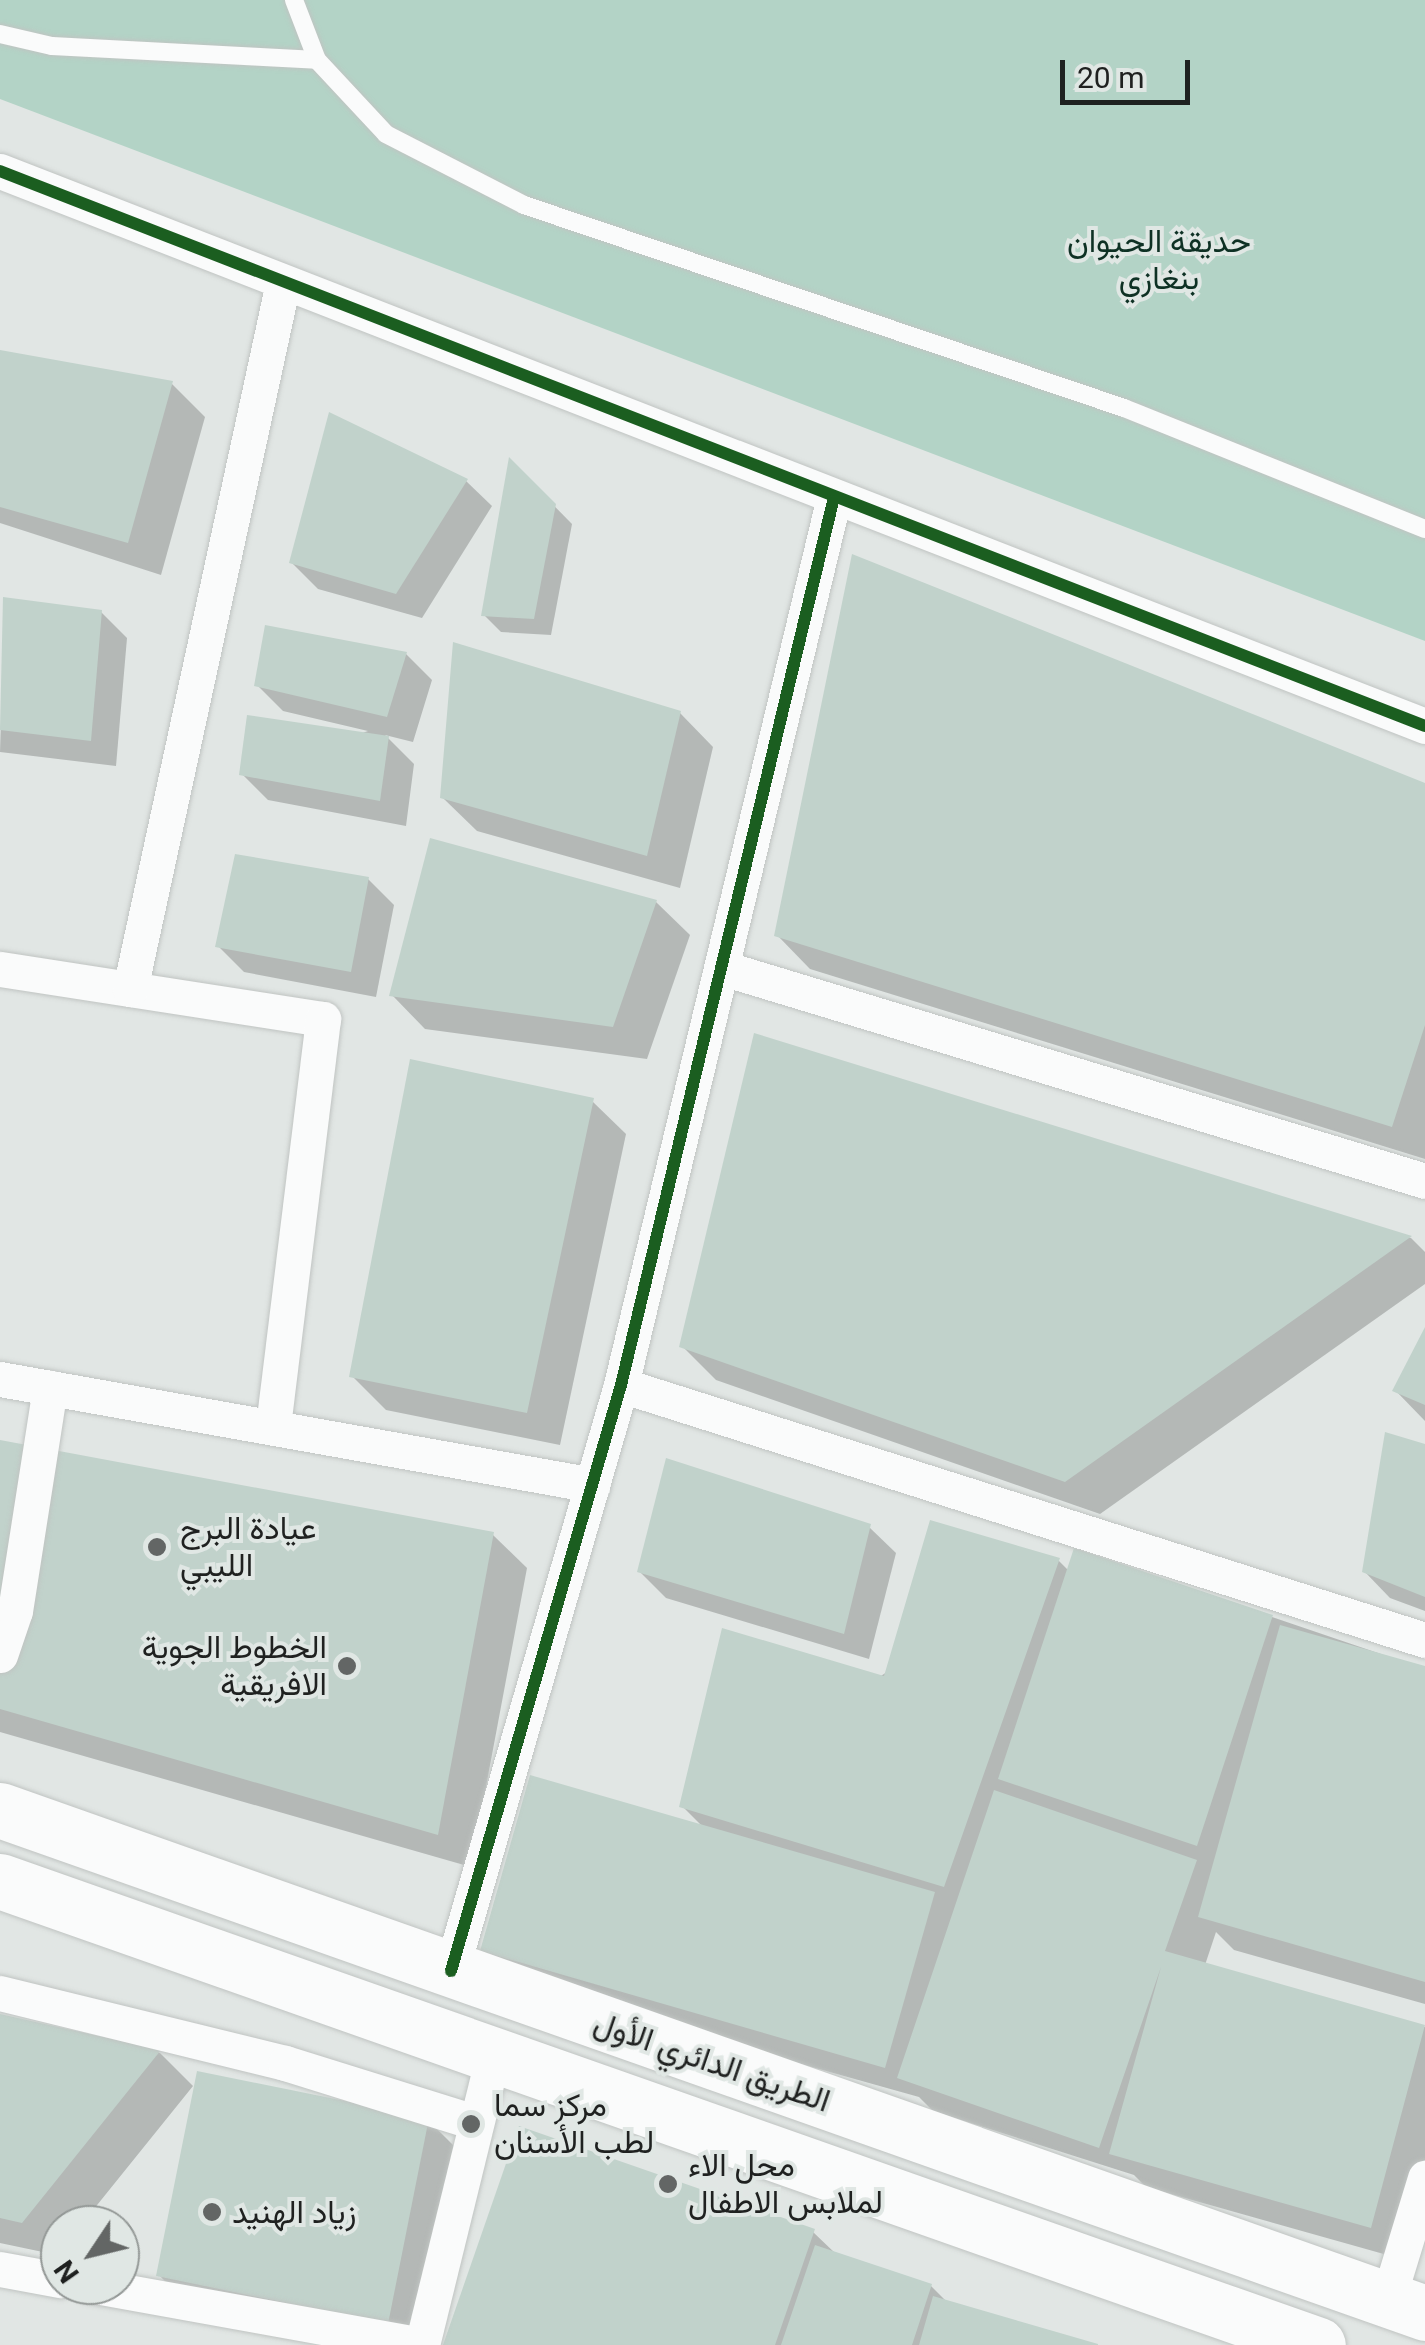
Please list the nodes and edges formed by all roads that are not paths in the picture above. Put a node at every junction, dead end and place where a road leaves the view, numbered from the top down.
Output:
1 (294, 0) edge
2 (0, 34) edge
3 (317, 60) junction
4 (0, 171) edge
5 (282, 287) junction
6 (833, 501) junction
7 (1425, 529) edge
8 (1425, 726) edge
9 (0, 969) edge
10 (726, 969) junction
11 (130, 989) junction
12 (1425, 1181) edge
13 (0, 1379) edge
14 (621, 1385) junction
15 (50, 1388) junction
16 (273, 1427) junction
17 (593, 1485) junction
18 (1425, 1640) edge
19 (0, 1654) edge
20 (0, 1810) edge
21 (0, 1881) edge
22 (451, 1971) junction
23 (0, 1993) edge
24 (494, 2054) junction
25 (471, 2121) junction
26 (1425, 2178) edge
27 (0, 2269) edge
28 (40, 2276) edge
29 (140, 2294) edge
30 (1406, 2306) edge
31 (1318, 2345) edge

1 - 3 lane
2 - 3 lane
3 - 7 lane
4 - 5 street
5 - 6 street
5 - 11 street
6 - 8 street
6 - 10 street
9 - 11 street
10 - 12 street
10 - 14 street
11 - 16 street
13 - 15 street
14 - 17 street
14 - 18 street
15 - 16 street
15 - 19 street
16 - 17 street
17 - 22 street
20 - 22 main road, الطريق الدائري الأول
21 - 24 main road, الطريق الدائري الأول
22 - 30 main road, الطريق الدائري الأول
23 - 25 street
24 - 25 street
24 - 31 main road, الطريق الدائري الأول
25 - 29 street
26 - 30 street
27 - 28 street

